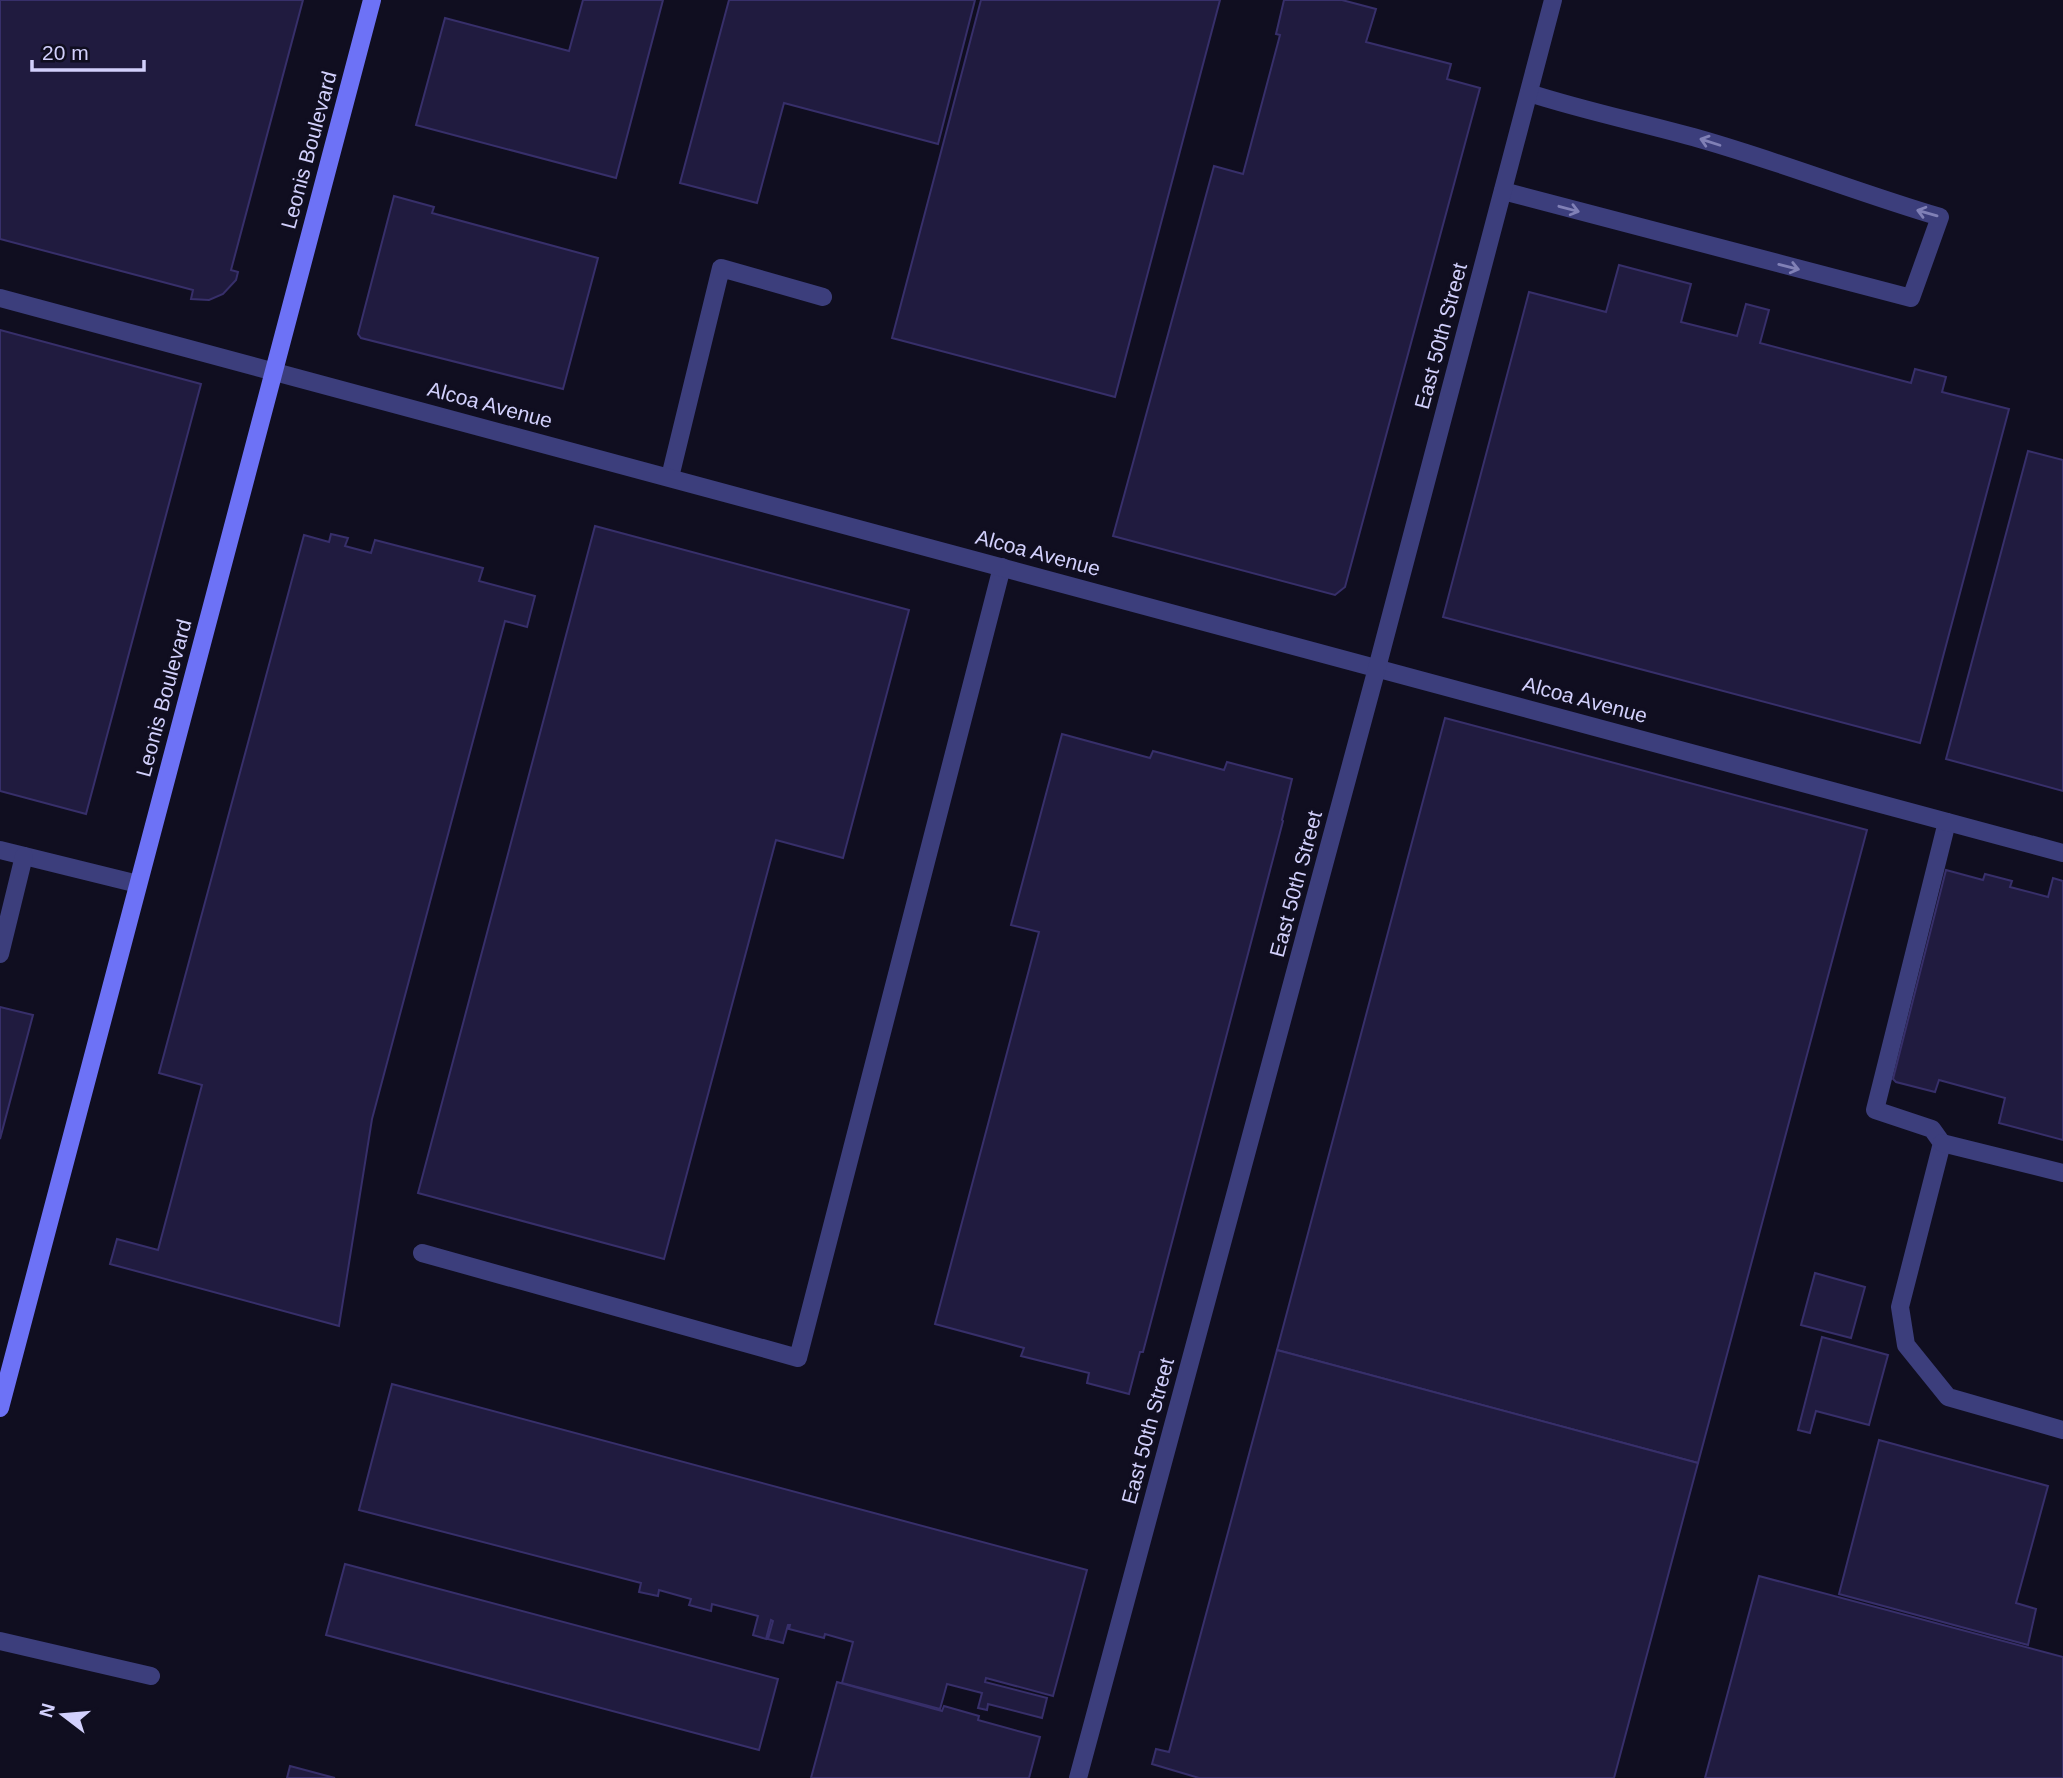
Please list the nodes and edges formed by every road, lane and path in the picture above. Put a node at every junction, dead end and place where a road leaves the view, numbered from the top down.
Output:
1 (372, 0) edge
2 (1553, 0) edge
3 (1529, 93) junction
4 (1503, 191) junction
5 (824, 297) dead end
6 (0, 298) edge
7 (274, 370) junction
8 (670, 477) junction
9 (1002, 567) junction
10 (1377, 668) junction
11 (1947, 821) junction
12 (0, 850) edge
13 (2063, 853) edge
14 (24, 856) junction
15 (138, 884) junction
16 (0, 954) edge
17 (1942, 1143) junction
18 (2063, 1173) edge
19 (422, 1253) dead end
20 (0, 1408) edge
21 (2063, 1430) edge
22 (0, 1641) edge
23 (151, 1676) dead end
24 (1078, 1778) edge

1 - 7 main road, Leonis Boulevard
2 - 3 street, East 50th Street
3 - 4 street, East 50th Street
4 -> 3 street
4 - 10 street, East 50th Street
5 - 8 street
6 - 7 street, Alcoa Avenue
7 - 8 street, Alcoa Avenue
7 - 15 main road, Leonis Boulevard
8 - 9 street, Alcoa Avenue
9 - 10 street, Alcoa Avenue
9 - 19 street
10 - 11 street, Alcoa Avenue
10 - 24 street, East 50th Street
11 - 13 street, Alcoa Avenue
11 - 17 street
12 - 14 street
14 - 15 street
14 - 16 street
15 - 20 main road, Leonis Boulevard
17 - 18 street
17 - 21 street
22 - 23 street

